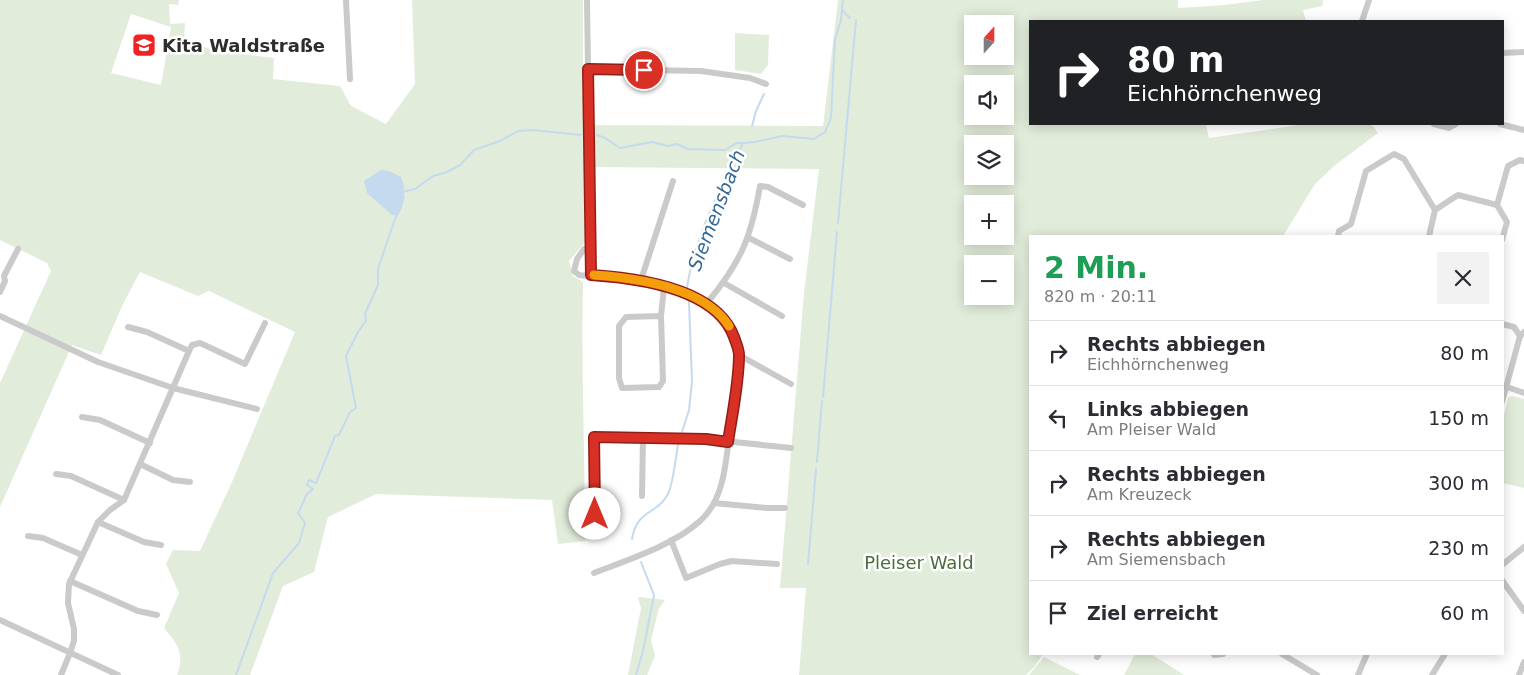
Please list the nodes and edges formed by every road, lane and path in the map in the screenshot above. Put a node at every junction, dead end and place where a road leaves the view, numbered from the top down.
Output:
1 (346, 0) edge
2 (587, 0) edge
3 (1369, 0) edge
4 (1362, 20) edge
5 (1524, 52) edge
6 (1504, 54) edge
7 (588, 69) junction
8 (350, 79) dead end
9 (766, 84) dead end
10 (1438, 125) edge
11 (1454, 125) edge
12 (1504, 125) edge
13 (1524, 130) edge
14 (1524, 161) edge
15 (673, 181) dead end
16 (803, 205) dead end
17 (1498, 205) junction
18 (1435, 210) junction
19 (1338, 235) edge
20 (1430, 235) edge
21 (1503, 235) edge
22 (748, 238) junction
23 (18, 249) dead end
24 (590, 249) junction
25 (790, 259) dead end
26 (2, 275) edge
27 (591, 275) junction
28 (642, 280) junction
29 (724, 284) junction
30 (664, 287) junction
31 (0, 292) edge
32 (707, 303) junction
33 (0, 316) edge
34 (661, 316) junction
35 (782, 316) dead end
36 (265, 323) dead end
37 (1504, 324) edge
38 (128, 327) dead end
39 (1522, 334) edge
40 (189, 351) junction
41 (739, 355) junction
42 (791, 384) dead end
43 (1504, 387) edge
44 (173, 388) junction
45 (1524, 393) edge
46 (257, 409) dead end
47 (82, 418) dead end
48 (643, 437) junction
49 (728, 442) junction
50 (150, 443) junction
51 (791, 448) dead end
52 (140, 464) junction
53 (56, 474) dead end
54 (190, 482) dead end
55 (642, 496) dead end
56 (124, 500) junction
57 (714, 503) junction
58 (785, 508) dead end
59 (595, 514) dead end
60 (98, 522) junction
61 (28, 536) dead end
62 (671, 540) junction
63 (162, 545) dead end
64 (1524, 547) edge
65 (82, 555) junction
66 (1504, 563) edge
67 (777, 564) dead end
68 (594, 573) dead end
69 (70, 581) junction
70 (1504, 583) edge
71 (1524, 611) edge
72 (157, 615) dead end
73 (0, 620) edge
74 (70, 653) junction
75 (1286, 655) edge
76 (1367, 655) edge
77 (1444, 655) edge
78 (1524, 662) edge
79 (60, 675) edge
80 (118, 675) edge
81 (1317, 675) edge
82 (1358, 675) edge
83 (1432, 675) edge
84 (1519, 675) edge

1 - 8 street
2 - 7 street
3 - 4 street
5 - 6 street
7 - 9 street
7 - 24 street
10 - 11 street
12 - 13 street
14 - 17 street
15 - 28 street
16 - 22 street
17 - 18 street
17 - 21 street
18 - 19 street
18 - 20 street
22 - 25 street
22 - 29 street
23 - 26 street
24 - 27 street
24 - 27 street
26 - 31 street
27 - 28 street
28 - 30 street
29 - 32 street
29 - 35 street
30 - 32 street
30 - 34 street
32 - 41 street
33 - 44 street
34 - 34 street
36 - 40 street
37 - 39 street
38 - 40 street
39 - 43 street
40 - 44 street
41 - 42 street
41 - 49 street
43 - 45 street
44 - 46 street
44 - 50 street
47 - 50 street
48 - 49 street
48 - 55 street
48 - 59 street
49 - 51 street
49 - 57 street
50 - 52 street
52 - 54 street
52 - 56 street
53 - 56 street
56 - 60 street
57 - 58 street
57 - 62 street
60 - 63 street
60 - 65 street
61 - 65 street
62 - 67 street
62 - 68 street
64 - 66 street
65 - 69 street
69 - 72 street
69 - 74 street
70 - 71 street
73 - 74 street
74 - 79 street
74 - 80 street
75 - 81 street
76 - 82 street
77 - 83 street
78 - 84 street

